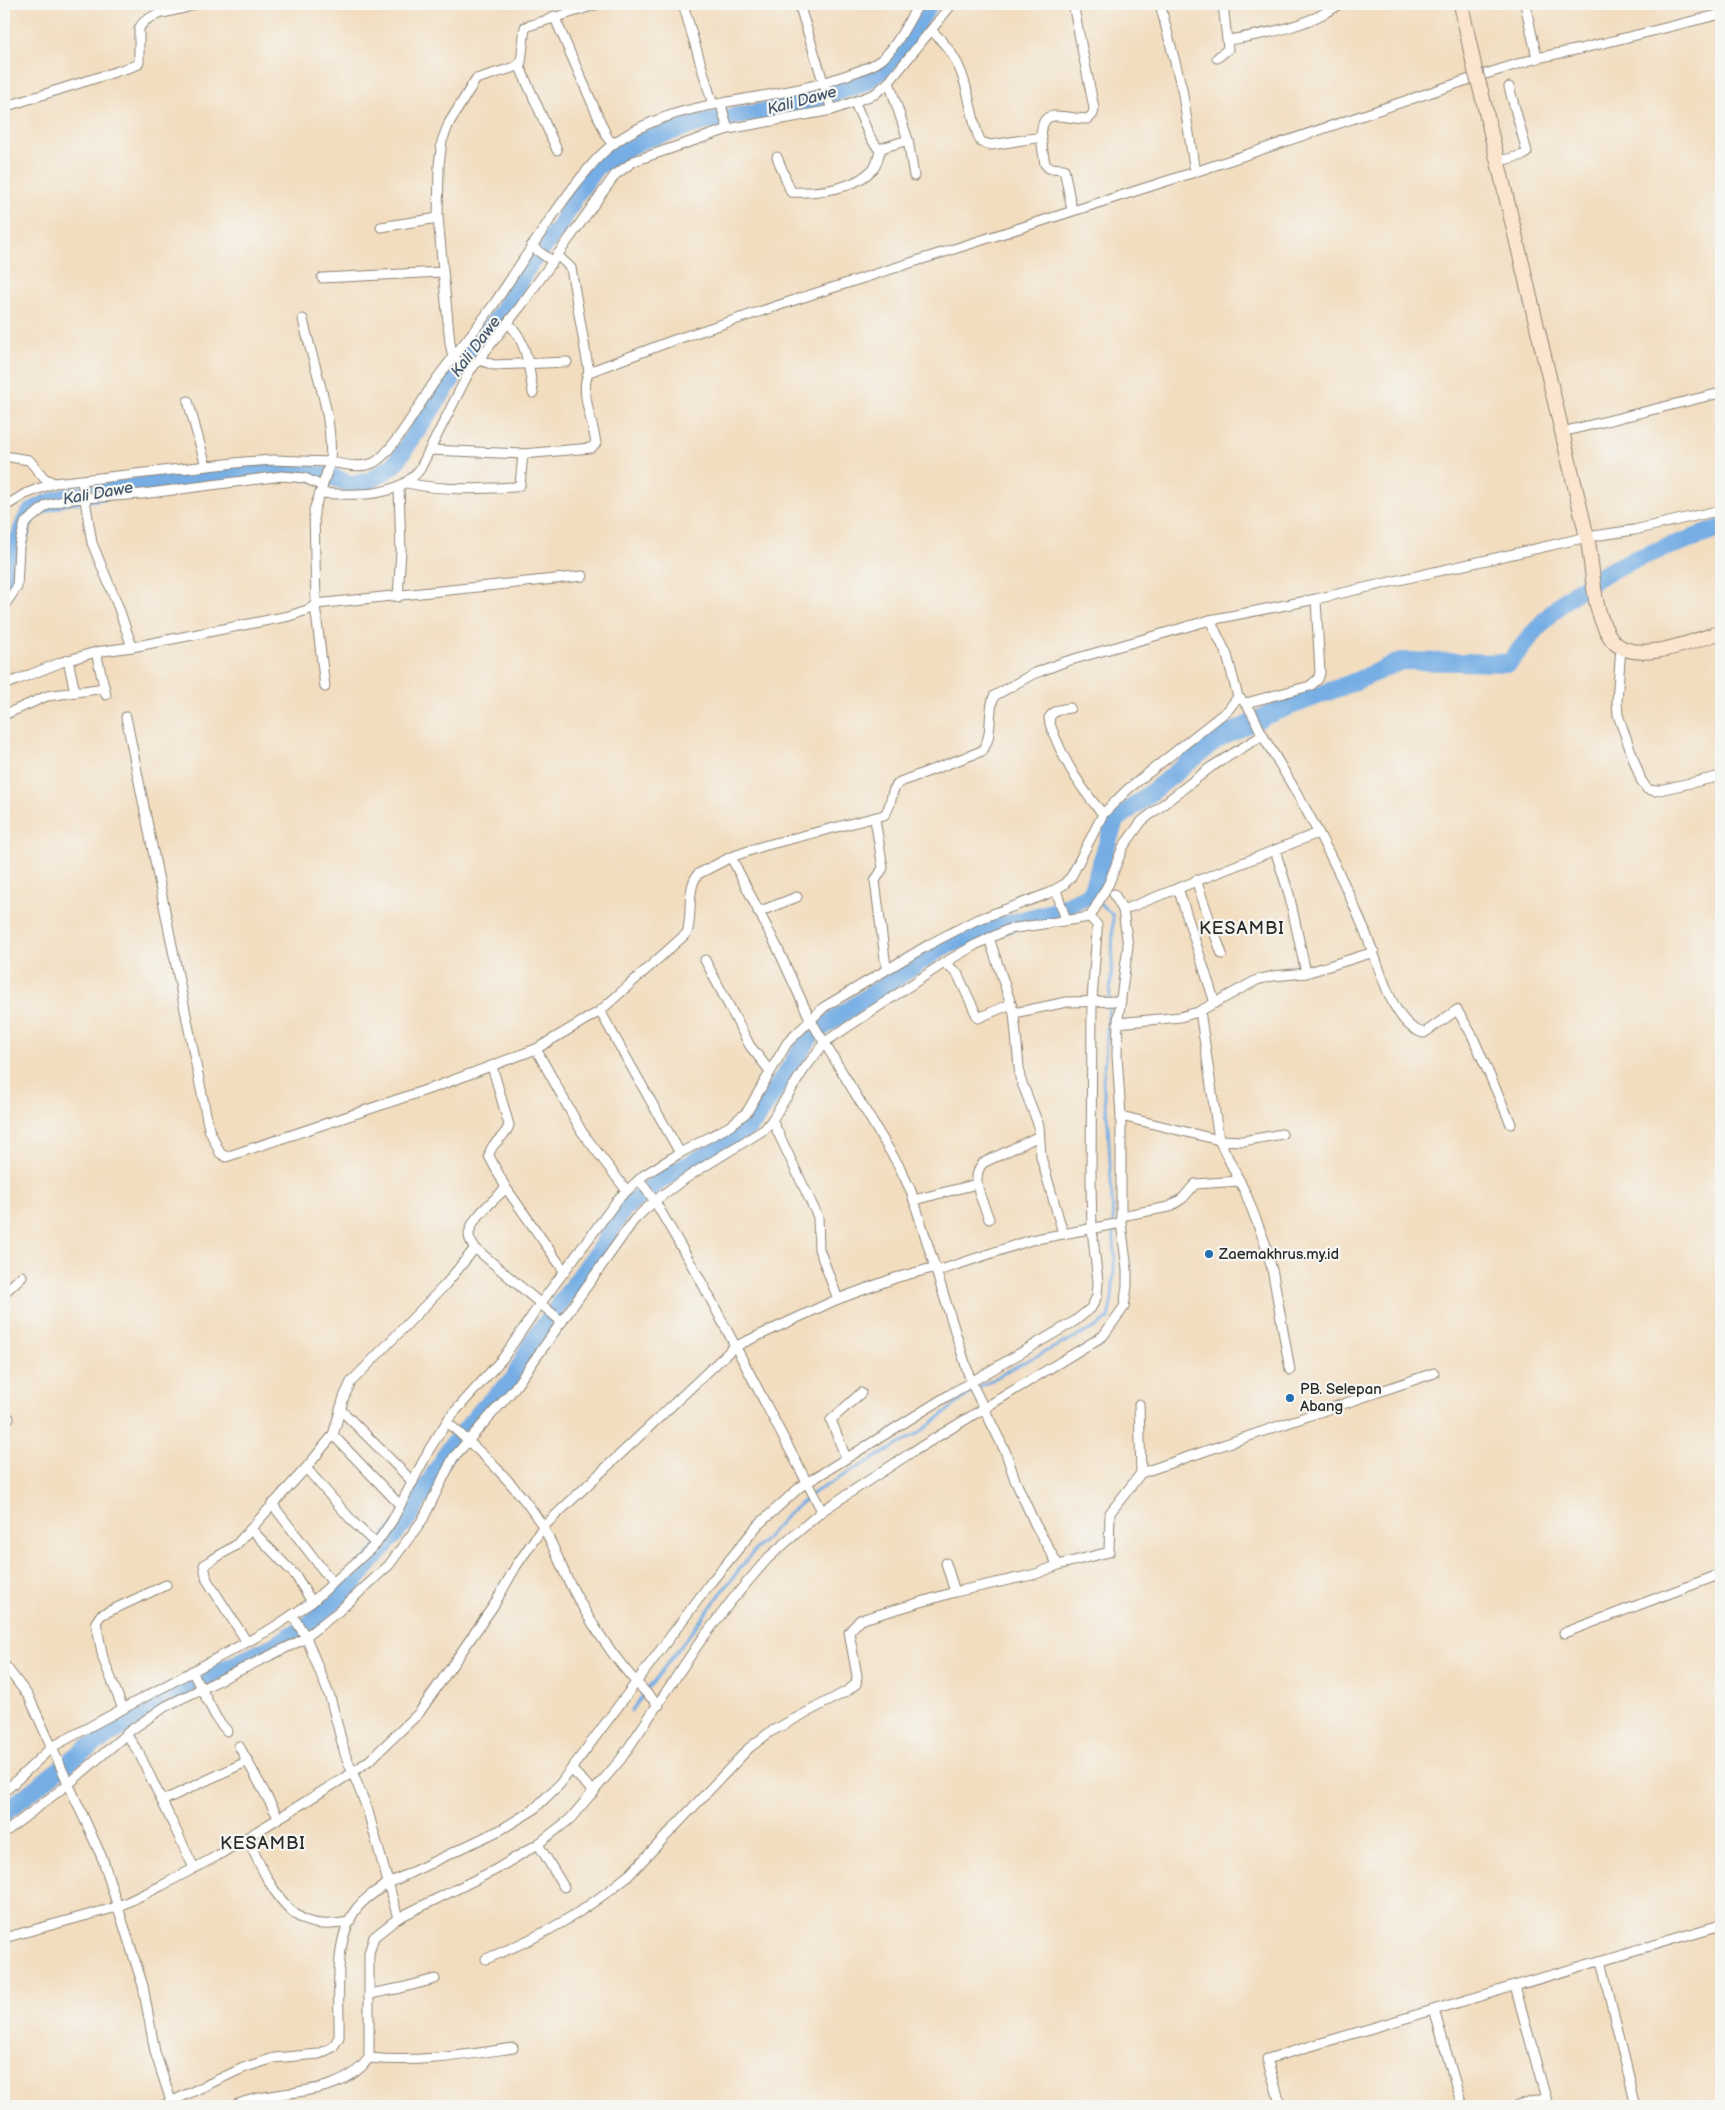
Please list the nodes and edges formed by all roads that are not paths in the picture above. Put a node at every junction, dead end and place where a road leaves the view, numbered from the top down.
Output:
1 (195, 4) edge
2 (598, 4) edge
3 (683, 4) edge
4 (799, 4) edge
5 (919, 4) edge
6 (952, 4) edge
7 (1073, 4) edge
8 (1160, 4) edge
9 (1222, 4) edge
10 (1340, 4) edge
11 (1462, 4) edge
12 (1525, 4) edge
13 (1721, 14) edge
14 (554, 16) junction
15 (932, 30) junction
16 (1229, 40) junction
17 (1217, 58) dead end
18 (1537, 58) junction
19 (519, 65) junction
20 (889, 82) junction
21 (1509, 87) dead end
22 (825, 88) junction
23 (854, 103) junction
24 (717, 105) junction
25 (831, 106) junction
26 (4, 107) edge
27 (728, 128) junction
28 (1042, 138) junction
29 (908, 140) junction
30 (613, 144) junction
31 (557, 150) dead end
32 (880, 152) junction
33 (777, 157) dead end
34 (1499, 162) junction
35 (1194, 172) junction
36 (914, 176) dead end
37 (1072, 210) junction
38 (438, 218) junction
39 (381, 227) dead end
40 (534, 248) junction
41 (552, 258) junction
42 (442, 272) junction
43 (322, 278) dead end
44 (303, 319) dead end
45 (508, 323) junction
46 (455, 359) junction
47 (479, 360) junction
48 (567, 362) dead end
49 (528, 365) junction
50 (466, 370) junction
51 (590, 372) junction
52 (533, 392) dead end
53 (1716, 394) dead end
54 (188, 401) dead end
55 (1562, 432) junction
56 (430, 450) junction
57 (523, 454) junction
58 (4, 456) edge
59 (329, 465) junction
60 (206, 466) junction
61 (54, 483) junction
62 (403, 485) junction
63 (322, 487) junction
64 (84, 491) junction
65 (4, 506) edge
66 (1721, 510) edge
67 (1588, 540) junction
68 (583, 576) dead end
69 (398, 597) junction
70 (1316, 599) junction
71 (316, 605) junction
72 (4, 606) edge
73 (1210, 620) junction
74 (1721, 632) edge
75 (132, 647) junction
76 (1621, 647) junction
77 (96, 652) junction
78 (68, 660) junction
79 (4, 685) edge
80 (325, 687) dead end
81 (76, 692) junction
82 (1238, 697) junction
83 (1247, 705) junction
84 (1070, 708) dead end
85 (4, 715) edge
86 (126, 717) dead end
87 (1261, 731) junction
88 (1717, 777) dead end
89 (1103, 814) junction
90 (875, 819) junction
91 (1318, 833) junction
92 (1275, 850) junction
93 (731, 857) junction
94 (1196, 880) junction
95 (1178, 888) junction
96 (1057, 894) junction
97 (1114, 894) dead end
98 (798, 897) dead end
99 (1123, 910) junction
100 (758, 912) junction
101 (1091, 915) junction
102 (1065, 917) junction
103 (989, 938) junction
104 (1374, 952) junction
105 (1222, 954) dead end
106 (705, 960) dead end
107 (944, 963) junction
108 (886, 967) junction
109 (1306, 973) junction
110 (1095, 1000) junction
111 (1118, 1000) junction
112 (1215, 1003) junction
113 (1012, 1009) junction
114 (600, 1011) junction
115 (1200, 1011) junction
116 (811, 1022) junction
117 (1118, 1023) junction
118 (824, 1041) junction
119 (536, 1049) junction
120 (492, 1066) junction
121 (770, 1071) junction
122 (1122, 1116) junction
123 (772, 1120) junction
124 (1511, 1124) dead end
125 (1282, 1134) dead end
126 (1039, 1136) junction
127 (1219, 1140) junction
128 (680, 1153) junction
129 (640, 1182) junction
130 (1240, 1182) junction
131 (977, 1184) junction
132 (506, 1188) junction
133 (627, 1191) junction
134 (653, 1198) junction
135 (914, 1200) junction
136 (989, 1219) dead end
137 (1119, 1221) junction
138 (1094, 1228) junction
139 (1063, 1233) junction
140 (475, 1248) junction
141 (937, 1269) junction
142 (565, 1272) junction
143 (22, 1276) dead end
144 (4, 1293) edge
145 (838, 1299) junction
146 (541, 1305) junction
147 (559, 1320) junction
148 (734, 1347) junction
149 (1290, 1370) dead end
150 (1434, 1373) dead end
151 (972, 1383) junction
152 (861, 1393) dead end
153 (1139, 1404) dead end
154 (983, 1405) junction
155 (340, 1409) junction
156 (450, 1425) junction
157 (333, 1435) junction
158 (467, 1439) junction
159 (846, 1458) junction
160 (306, 1468) junction
161 (1141, 1473) junction
162 (413, 1482) junction
163 (807, 1485) junction
164 (272, 1504) junction
165 (400, 1505) junction
166 (821, 1509) junction
167 (542, 1527) junction
168 (251, 1529) junction
169 (376, 1544) junction
170 (946, 1563) dead end
171 (1058, 1565) junction
172 (1721, 1574) edge
173 (333, 1584) junction
174 (166, 1585) dead end
175 (955, 1592) junction
176 (312, 1602) junction
177 (294, 1618) junction
178 (1564, 1633) dead end
179 (306, 1636) junction
180 (247, 1642) junction
181 (4, 1664) edge
182 (193, 1673) junction
183 (637, 1684) junction
184 (200, 1687) junction
185 (656, 1702) junction
186 (123, 1709) junction
187 (227, 1731) dead end
188 (126, 1734) junction
189 (239, 1746) dead end
190 (52, 1747) junction
191 (248, 1761) junction
192 (572, 1770) junction
193 (352, 1773) junction
194 (69, 1784) junction
195 (4, 1792) edge
196 (594, 1792) junction
197 (162, 1800) junction
198 (278, 1817) junction
199 (4, 1833) edge
200 (247, 1837) junction
201 (538, 1844) junction
202 (194, 1868) junction
203 (387, 1886) junction
204 (564, 1887) dead end
205 (117, 1907) junction
206 (398, 1918) junction
207 (350, 1922) junction
208 (1721, 1925) edge
209 (4, 1938) edge
210 (486, 1959) dead end
211 (1601, 1962) junction
212 (435, 1979) dead end
213 (1514, 1986) junction
214 (370, 1994) junction
215 (1434, 2010) junction
216 (513, 2048) dead end
217 (369, 2058) junction
218 (1547, 2102) edge
219 (169, 2104) edge
220 (233, 2106) edge
221 (1281, 2106) edge
222 (1462, 2106) edge
223 (1517, 2106) edge
224 (1636, 2106) edge

1 - 26 street
2 - 14 street
3 - 24 street
4 - 22 street
5 - 22 street
6 - 15 street
7 - 28 street
8 - 35 street
9 - 16 street
10 - 16 street
11 - 34 main road, bridge
12 - 18 street
13 - 18 street
14 - 19 street
14 - 30 street
15 - 20 street
15 - 28 street
16 - 17 street
18 - 35 street
19 - 31 street
19 - 38 street
20 - 23 street
20 - 29 street
21 - 34 street
22 - 24 street
22 - 25 street
23 - 25 street
23 - 32 street
24 - 27 street
24 - 30 street
25 - 27 street
27 - 41 street
28 - 37 street
29 - 32 street
29 - 36 street
30 - 40 street
32 - 33 street
34 - 55 main road
35 - 37 street
37 - 51 street
38 - 39 street
38 - 42 street
40 - 41 street
40 - 46 street
41 - 45 street
41 - 51 street
42 - 43 street
42 - 46 street
44 - 59 street
45 - 47 street
45 - 49 street
46 - 50 street
46 - 59 street
47 - 49 street
47 - 50 street
48 - 49 street
49 - 52 street
50 - 56 street
51 - 57 street
53 - 55 street
54 - 60 street
55 - 67 main road
56 - 57 street
56 - 62 street
57 - 62 street
58 - 61 street
59 - 60 street
59 - 63 street
60 - 64 street
61 - 64 street
61 - 65 street
62 - 63 street
62 - 69 street
63 - 64 street
63 - 71 street
64 - 72 street
64 - 75 street
66 - 67 street
67 - 70 street
67 - 76 main road
68 - 69 street
69 - 71 street
70 - 73 street
70 - 83 street
71 - 75 street
71 - 80 street
73 - 82 street
73 - 90 street
74 - 76 main road
75 - 77 street
76 - 88 street
77 - 78 street
77 - 81 street
78 - 79 street
78 - 81 street
81 - 85 street
82 - 83 street
82 - 89 street
83 - 87 street
84 - 89 street
86 - 120 street
87 - 91 street
87 - 101 street
89 - 96 street
90 - 93 street
90 - 108 street
91 - 92 street
91 - 104 street
92 - 94 street
92 - 109 street
93 - 100 street
93 - 114 street
94 - 95 street
94 - 105 street
95 - 99 street
95 - 112 street
96 - 102 street
96 - 108 street
97 - 99 street
98 - 100 street
99 - 111 street
100 - 116 street
101 - 102 street
101 - 110 street
102 - 103 street
103 - 107 street
103 - 113 street
104 - 109 street
104 - 124 street
106 - 121 street
107 - 113 street
107 - 118 street
108 - 116 street
109 - 112 street
110 - 111 street
110 - 113 street
110 - 138 street
111 - 117 street
112 - 115 street
113 - 126 street
114 - 119 street
114 - 128 street
115 - 117 street
115 - 127 street
116 - 118 street
116 - 121 street
117 - 122 street
118 - 123 street
118 - 135 street
119 - 120 street
119 - 133 street
120 - 132 street
121 - 128 street
122 - 127 street
122 - 137 street
123 - 134 street
123 - 145 street
125 - 127 street
126 - 131 street
126 - 139 street
127 - 130 street
128 - 129 street
129 - 133 street
129 - 134 street
130 - 137 street
130 - 149 street
131 - 135 street
131 - 136 street
132 - 140 street
132 - 142 street
133 - 142 street
134 - 147 street
134 - 148 street
135 - 141 street
137 - 138 street
137 - 154 street
138 - 139 street
138 - 151 street
139 - 141 street
140 - 146 street
140 - 155 street
141 - 145 street
141 - 151 street
142 - 146 street
143 - 144 street
145 - 148 street
146 - 147 street
146 - 156 street
147 - 158 street
148 - 163 street
148 - 167 street
150 - 161 street
151 - 154 street
151 - 159 street
152 - 159 street
153 - 161 street
154 - 166 street
154 - 171 street
155 - 157 street
155 - 162 street
156 - 158 street
156 - 162 street
157 - 160 street
157 - 165 street
158 - 167 street
158 - 179 street
159 - 163 street
160 - 164 street
160 - 169 street
161 - 171 street
162 - 165 street
163 - 166 street
163 - 183 street
164 - 168 street
164 - 173 street
165 - 169 street
166 - 185 street
167 - 183 street
167 - 193 street
168 - 176 street
168 - 180 street
169 - 173 street
170 - 175 street
171 - 175 street
172 - 178 street
173 - 176 street
174 - 186 street
175 - 210 street
176 - 177 street
177 - 179 street
177 - 180 street
179 - 184 street
179 - 193 street
180 - 182 street
181 - 190 street
182 - 184 street
182 - 186 street
183 - 185 street
183 - 192 street
184 - 187 street
184 - 188 street
185 - 196 street
186 - 190 street
188 - 194 street
188 - 197 street
189 - 191 street
190 - 194 street
190 - 195 street
191 - 197 street
191 - 198 street
192 - 196 street
192 - 203 street
193 - 198 street
193 - 203 street
194 - 199 street
194 - 205 street
196 - 201 street
197 - 202 street
198 - 200 street
200 - 202 street
200 - 207 street
201 - 204 street
201 - 206 street
202 - 205 street
203 - 206 street
203 - 207 street
205 - 209 street
205 - 219 street
206 - 214 street
207 - 219 street
208 - 211 street
211 - 213 street
211 - 224 street
212 - 214 street
213 - 215 street
213 - 218 street
214 - 217 street
215 - 221 street
215 - 222 street
216 - 217 street
217 - 220 street
218 - 223 street

